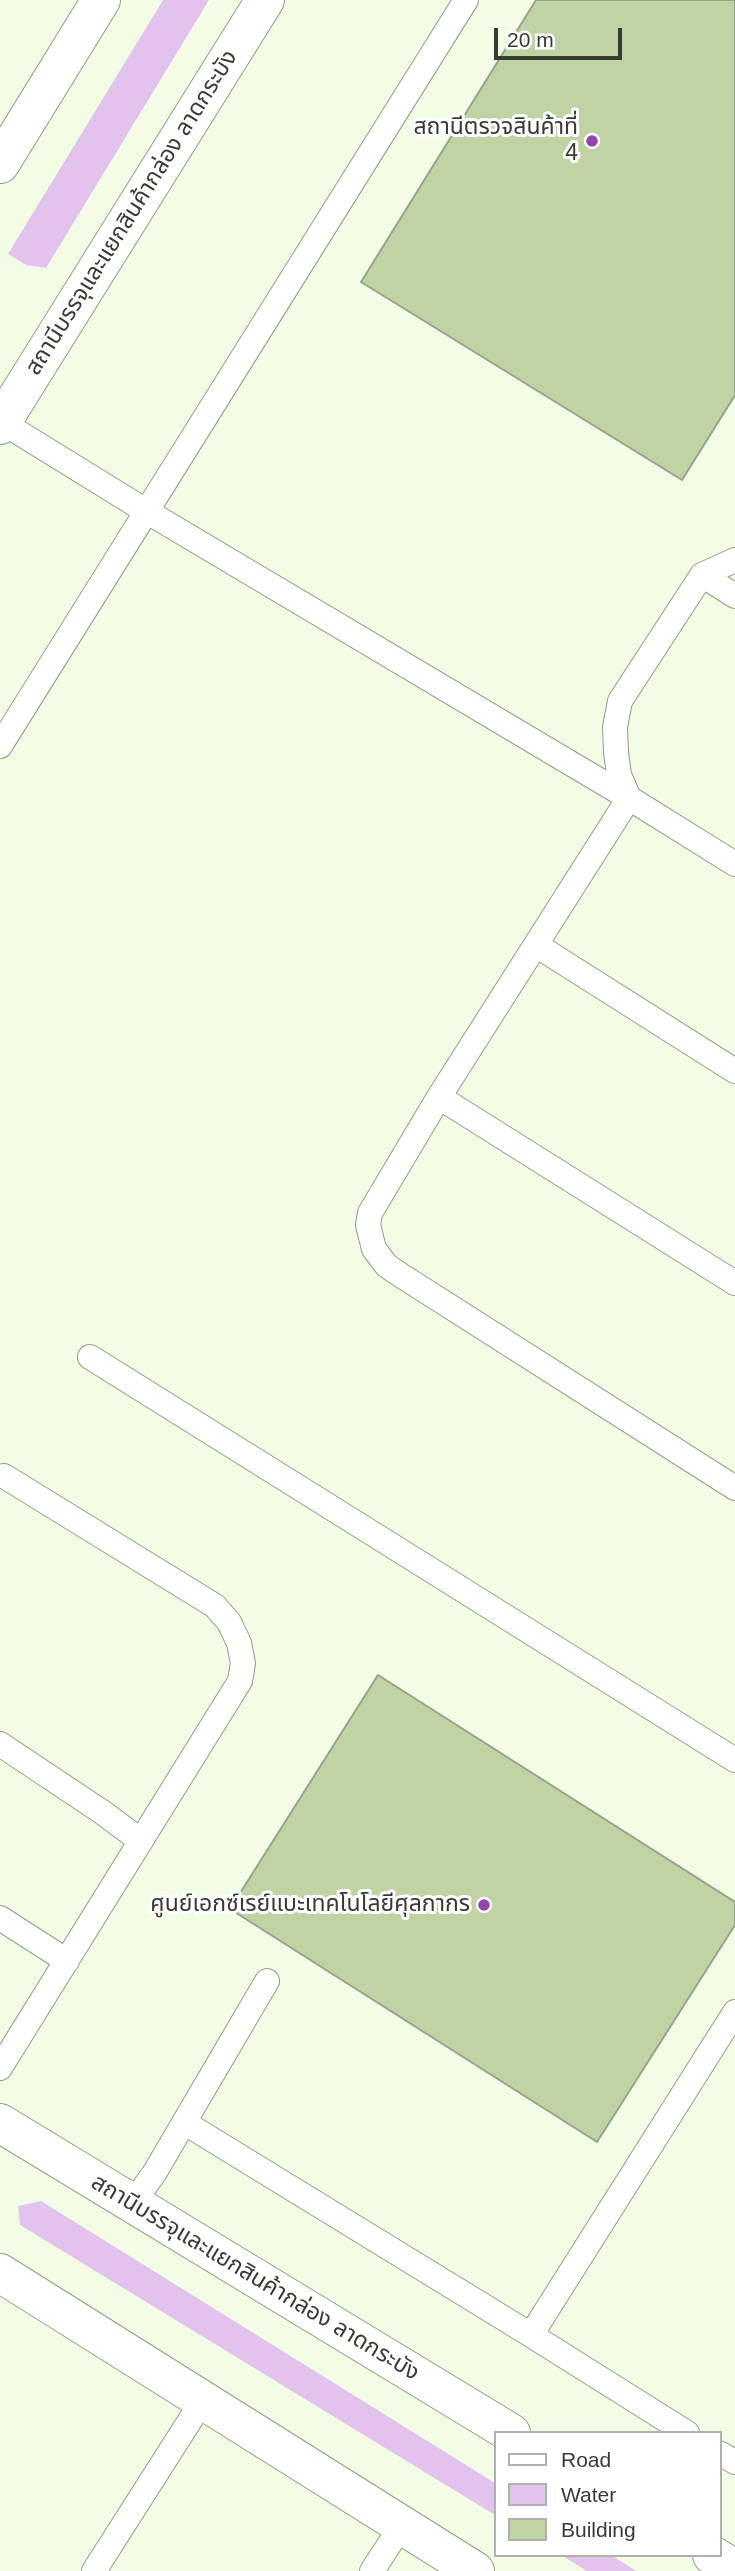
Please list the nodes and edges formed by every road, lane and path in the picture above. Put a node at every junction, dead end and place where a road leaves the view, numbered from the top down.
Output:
1 (101, 0) edge
2 (265, 0) edge
3 (466, 0) edge
4 (0, 164) edge
5 (1, 423) edge
6 (146, 511) junction
7 (735, 560) edge
8 (702, 575) junction
9 (735, 596) edge
10 (0, 746) edge
11 (629, 798) junction
12 (735, 864) edge
13 (536, 945) junction
14 (735, 1071) edge
15 (439, 1097) junction
16 (735, 1283) edge
17 (89, 1357) dead end
18 (4, 1476) dead end
19 (735, 1488) edge
20 (0, 1744) edge
21 (735, 1760) edge
22 (141, 1841) junction
23 (0, 1919) edge
24 (67, 1961) junction
25 (267, 1981) dead end
26 (735, 2012) edge
27 (0, 2068) edge
28 (0, 2123) edge
29 (184, 2123) junction
30 (133, 2203) junction
31 (0, 2273) edge
32 (531, 2335) junction
33 (203, 2400) junction
34 (508, 2431) edge
35 (684, 2431) edge
36 (402, 2525) junction
37 (715, 2557) edge
38 (735, 2569) edge
39 (94, 2571) edge
40 (372, 2571) edge
41 (475, 2571) edge

1 - 4 street
2 - 5 street, สถานีบรรจุและแยกสินค้ากล่อง ลาดกระบัง
3 - 6 lane
5 - 6 lane
6 - 10 lane
6 - 11 lane
7 - 8 lane
8 - 9 lane
8 - 11 lane
11 - 12 lane
11 - 13 lane
13 - 14 lane
13 - 15 lane
15 - 16 lane
15 - 19 lane
17 - 21 lane
18 - 22 lane
20 - 22 lane
22 - 24 lane
23 - 24 lane
24 - 27 lane
25 - 29 lane
26 - 32 lane
28 - 30 street, สถานีบรรจุและแยกสินค้ากล่อง ลาดกระบัง
29 - 30 lane
29 - 32 lane
30 - 34 street, สถานีบรรจุและแยกสินค้ากล่อง ลาดกระบัง
31 - 33 street
32 - 35 lane
33 - 36 street
33 - 39 lane
36 - 40 lane
36 - 41 street
37 - 38 street

